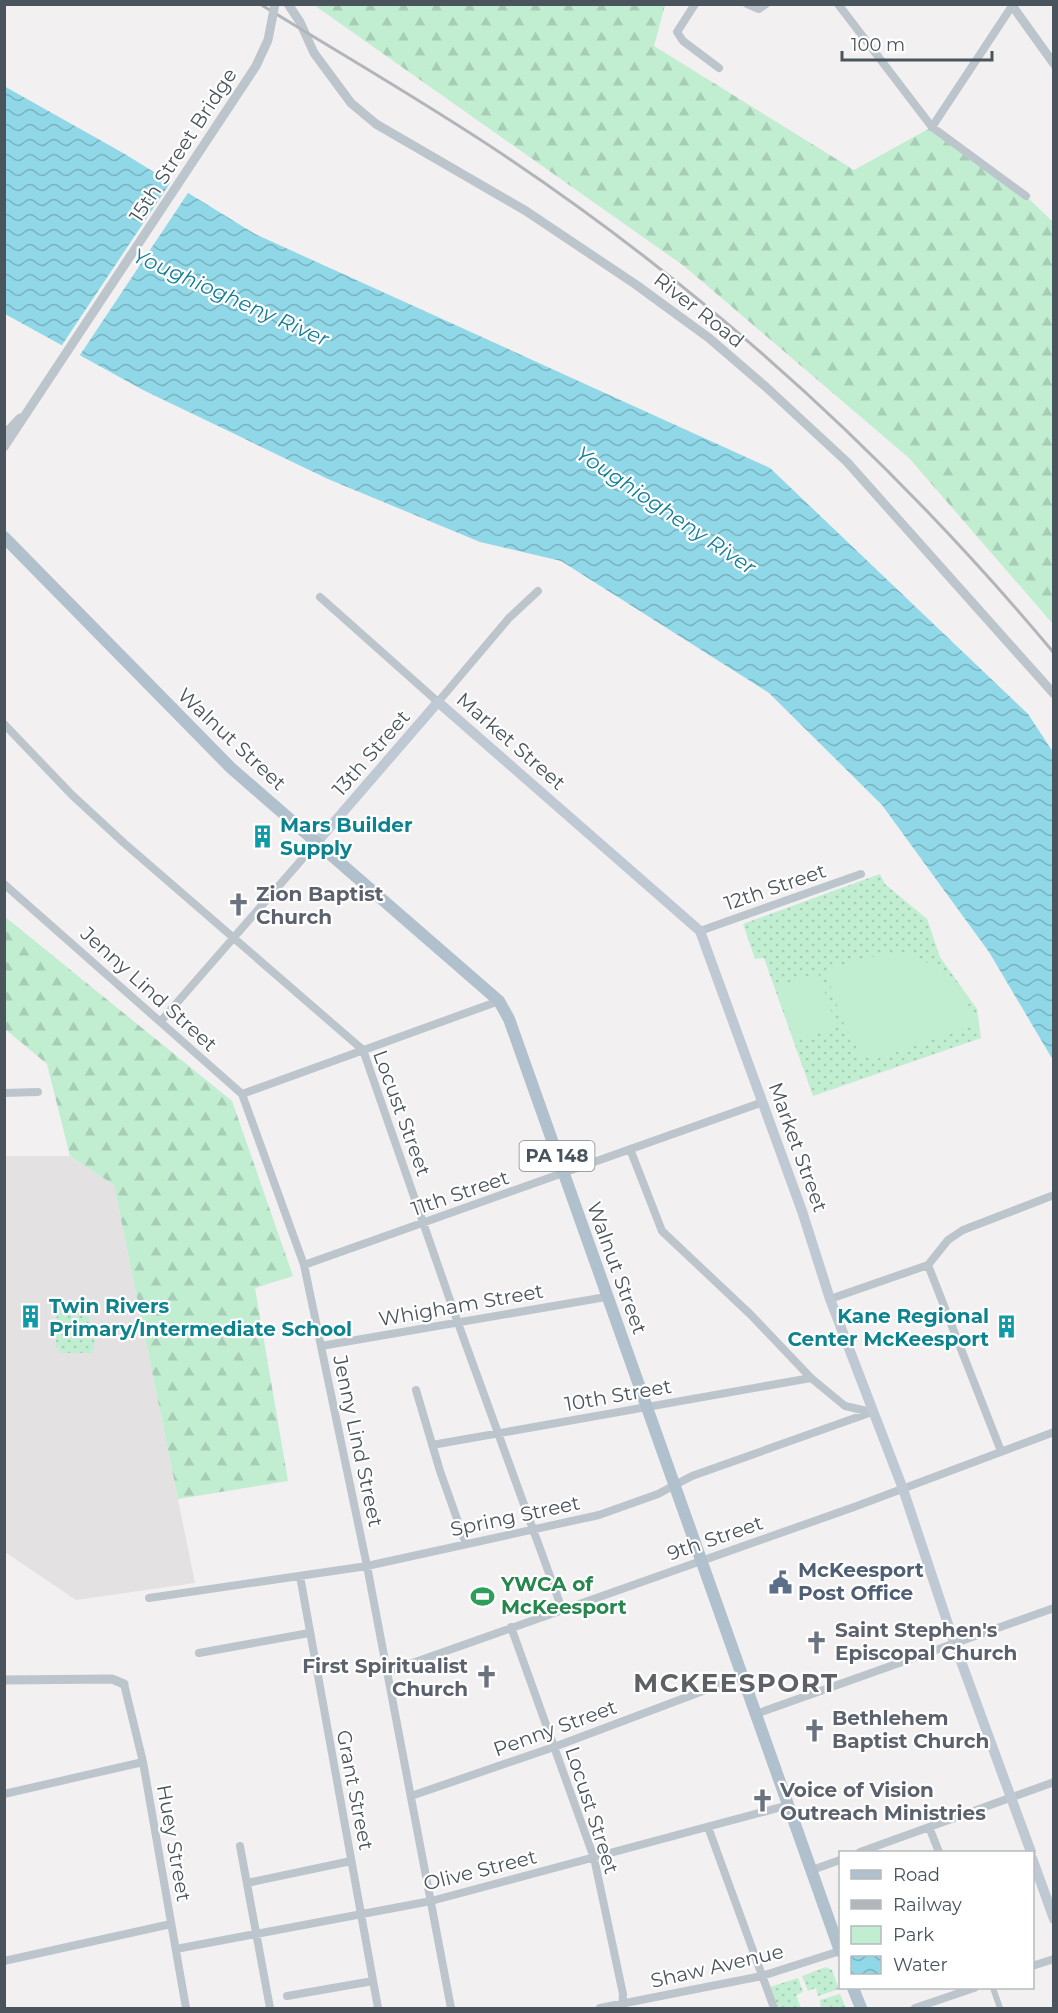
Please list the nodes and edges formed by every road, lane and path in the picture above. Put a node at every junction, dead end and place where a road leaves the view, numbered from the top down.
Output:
1 (275, 4) edge
2 (288, 4) edge
3 (694, 4) edge
4 (747, 4) edge
5 (838, 4) edge
6 (1012, 5) edge
7 (763, 7) edge
8 (1053, 64) edge
9 (719, 68) dead end
10 (932, 127) junction
11 (1026, 196) dead end
12 (35, 401) junction
13 (4, 435) edge
14 (4, 447) edge
15 (4, 537) edge
16 (538, 591) dead end
17 (320, 597) dead end
18 (1053, 694) edge
19 (438, 702) junction
20 (4, 724) edge
21 (316, 842) junction
22 (861, 874) dead end
23 (4, 884) edge
24 (700, 931) junction
25 (232, 939) junction
26 (500, 1001) junction
27 (161, 1021) junction
28 (363, 1050) junction
29 (38, 1092) dead end
30 (4, 1093) edge
31 (242, 1094) junction
32 (763, 1102) junction
33 (630, 1149) junction
34 (563, 1175) junction
35 (1053, 1196) edge
36 (424, 1223) junction
37 (928, 1265) junction
38 (304, 1266) junction
39 (606, 1297) junction
40 (830, 1299) junction
41 (458, 1323) junction
42 (321, 1346) junction
43 (811, 1378) junction
44 (417, 1390) dead end
45 (646, 1407) junction
46 (872, 1412) junction
47 (1053, 1432) edge
48 (499, 1433) junction
49 (432, 1445) junction
50 (1001, 1451) junction
51 (674, 1486) junction
52 (903, 1489) junction
53 (533, 1529) junction
54 (466, 1544) junction
55 (701, 1560) junction
56 (367, 1566) junction
57 (300, 1576) junction
58 (149, 1598) dead end
59 (1053, 1608) edge
60 (562, 1609) junction
61 (511, 1627) junction
62 (309, 1633) junction
63 (955, 1645) junction
64 (199, 1653) dead end
65 (387, 1672) junction
66 (743, 1676) junction
67 (4, 1680) edge
68 (124, 1684) joint
69 (756, 1714) junction
70 (554, 1747) junction
71 (143, 1762) junction
72 (1053, 1782) edge
73 (4, 1794) edge
74 (411, 1796) junction
75 (1011, 1797) junction
76 (789, 1805) junction
77 (708, 1827) junction
78 (929, 1827) junction
79 (240, 1846) dead end
80 (863, 1851) edge
81 (939, 1851) edge
82 (1031, 1851) edge
83 (594, 1858) junction
84 (839, 1860) edge
85 (351, 1861) junction
86 (1034, 1864) edge
87 (812, 1870) junction
88 (247, 1883) junction
89 (431, 1900) junction
90 (361, 1914) junction
91 (1053, 1919) edge
92 (171, 1924) junction
93 (256, 1934) junction
94 (839, 1948) edge
95 (176, 1949) junction
96 (839, 1951) edge
97 (1053, 1959) edge
98 (4, 1961) edge
99 (1034, 1965) edge
100 (762, 1976) junction
101 (373, 1981) junction
102 (853, 1989) edge
103 (971, 1989) edge
104 (993, 1989) edge
105 (287, 1996) dead end
106 (623, 2006) edge
107 (186, 2008) edge
108 (270, 2008) edge
109 (378, 2008) edge
110 (451, 2008) edge
111 (600, 2008) edge
112 (774, 2008) edge
113 (861, 2008) edge
114 (915, 2008) edge
115 (1000, 2008) edge

1 - 12 street, 15th Street Bridge, bridge
2 - 18 street, River Road
3 - 9 street
4 - 7 street
5 - 10 street
6 - 8 street
6 - 10 street
10 - 11 street
12 - 13 street, bridge
12 - 14 street, 15th Street Bridge, bridge
15 - 21 main road, Walnut Street / PA 148
16 - 19 street, 13th Street
17 - 19 street, Market Street
19 - 21 main road, 13th Street
19 - 24 main road, Market Street
20 - 25 street, Locust Street
21 - 25 street, 13th Street
21 - 26 main road, Walnut Street / PA 148
22 - 24 street, 12th Street
23 - 27 street, Jenny Lind Street
24 - 32 main road, Market Street
25 - 27 street, 13th Street
25 - 28 street, Locust Street
26 - 28 street
26 - 34 main road, Walnut Street / PA 148
27 - 31 street, Jenny Lind Street
28 - 31 street
28 - 36 street, Locust Street
29 - 30 street
31 - 38 street, Jenny Lind Street
32 - 33 street, 11th Street
32 - 40 main road, Market Street
33 - 34 street, 11th Street
33 - 43 street
34 - 36 street, 11th Street
34 - 39 main road, Walnut Street / PA 148
35 - 37 street
36 - 38 street, 11th Street
36 - 41 street, Locust Street
37 - 40 street
37 - 50 street
38 - 42 street, Jenny Lind Street
39 - 41 street, Whigham Street
39 - 45 main road, Walnut Street / PA 148
40 - 46 main road, Market Street
41 - 42 street, Whigham Street
41 - 48 street, Locust Street
42 - 56 street, Jenny Lind Street
43 - 45 street, 10th Street
43 - 46 street
44 - 49 street
45 - 48 street, 10th Street
45 - 51 main road, Walnut Street / PA 148
46 - 51 street, Spring Street
46 - 52 main road, Market Street
47 - 50 street, 9th Street
48 - 49 street, 10th Street
48 - 53 street, Locust Street
49 - 54 street
50 - 52 street, 9th Street
51 - 53 street, Spring Street
51 - 55 main road, Walnut Street / PA 148
52 - 55 street, 9th Street
52 - 63 main road, Market Street
53 - 54 street, Spring Street
53 - 60 street, Locust Street
54 - 56 street, Spring Street
55 - 60 street, 9th Street
55 - 66 main road, Walnut Street / PA 148
56 - 57 street, Spring Street
56 - 65 street, Jenny Lind Street
57 - 58 street, Spring Street
57 - 62 street, Grant Street
59 - 63 street
60 - 61 street, 9th Street
61 - 65 street, 9th Street
61 - 70 street, Locust Street
62 - 64 street
62 - 85 street, Grant Street
63 - 69 street
63 - 75 main road, Market Street
65 - 74 street, Jenny Lind Street
66 - 69 main road, Walnut Street / PA 148
66 - 70 street, Penny Street
67 - 68 street
68 - 71 street, Huey Street
69 - 76 main road, Walnut Street / PA 148
70 - 74 street, Penny Street
70 - 83 street, Locust Street
71 - 73 street
71 - 92 street, Huey Street
72 - 75 street
74 - 89 street, Jenny Lind Street
75 - 78 street
75 - 82 main road, Market Street
76 - 77 street, Olive Street
76 - 87 main road, Walnut Street / PA 148
77 - 83 street, Olive Street
77 - 100 street
78 - 80 street
78 - 81 street
79 - 88 street
83 - 89 street, Olive Street
83 - 106 street, Locust Street
84 - 87 street
85 - 88 street
85 - 90 street, Grant Street
86 - 91 main road
87 - 94 main road, Walnut Street / PA 148
88 - 93 street
89 - 90 street, Olive Street
89 - 110 street, Jenny Lind Street
90 - 93 street, Olive Street
90 - 101 street, Grant Street
92 - 95 street, Huey Street
92 - 98 street
93 - 95 street, Olive Street
93 - 108 street
95 - 107 street, Huey Street
96 - 100 street, Shaw Avenue
97 - 99 street
100 - 106 street, Shaw Avenue
100 - 112 street
101 - 105 street
101 - 109 street, Grant Street
102 - 113 main road
103 - 114 street
104 - 115 street
106 - 111 street, Shaw Avenue

